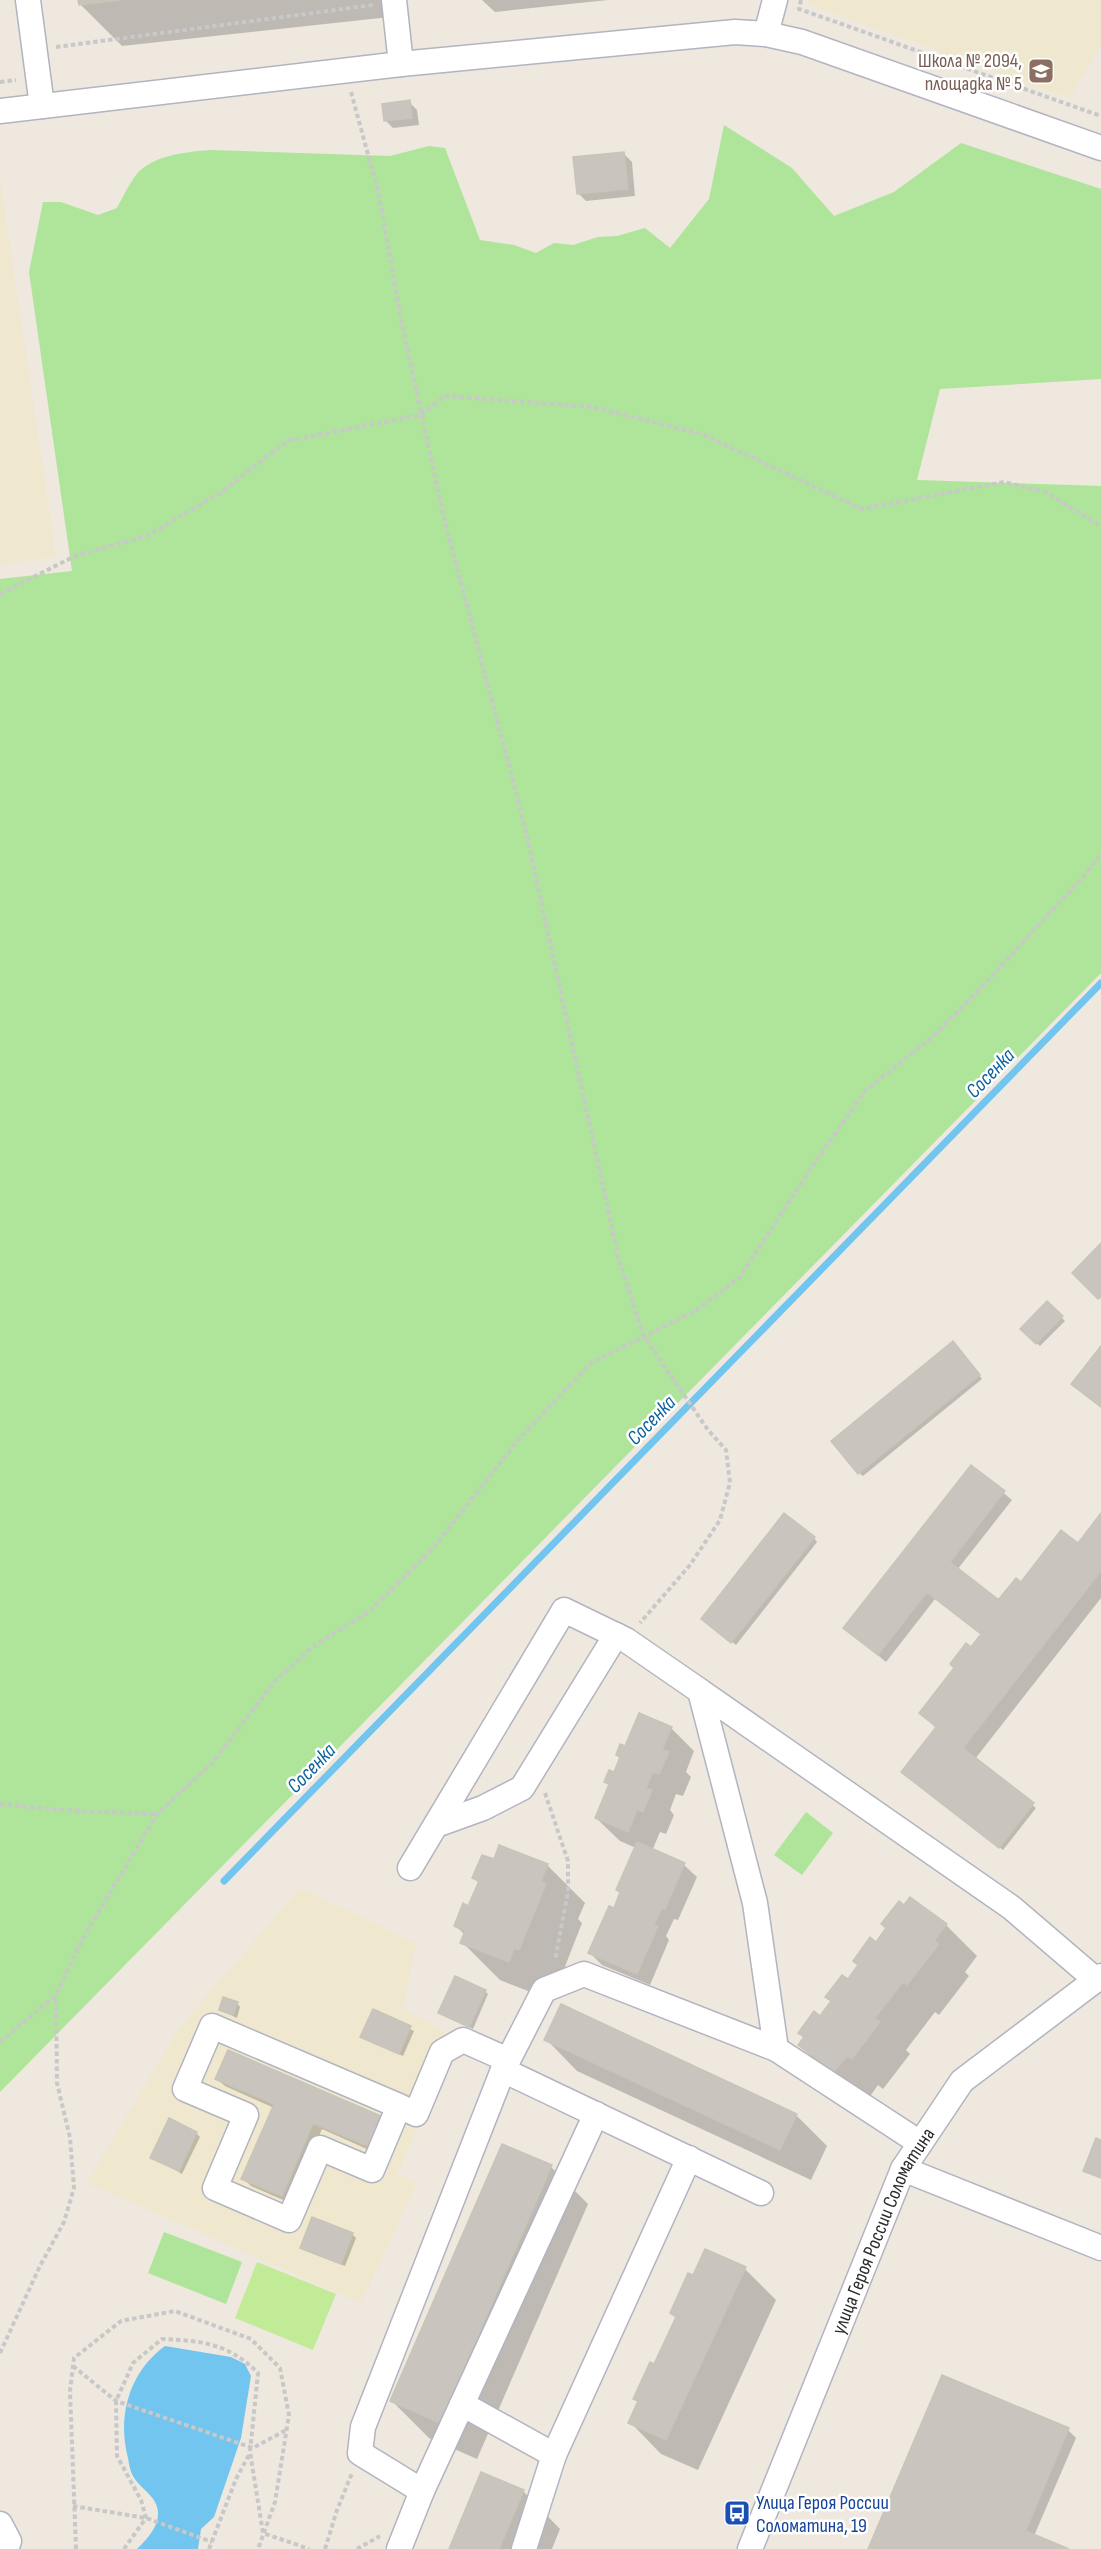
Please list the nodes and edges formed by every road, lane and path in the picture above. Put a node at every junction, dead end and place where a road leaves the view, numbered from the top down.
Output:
1 (28, 0) edge
2 (774, 0) edge
3 (801, 0) edge
4 (394, 1) edge
5 (766, 34) junction
6 (401, 64) junction
7 (343, 70) junction
8 (38, 78) junction
9 (42, 106) junction
10 (0, 111) edge
11 (1101, 116) edge
12 (1101, 148) edge
13 (420, 415) junction
14 (1101, 526) edge
15 (0, 594) edge
16 (1101, 854) edge
17 (643, 1335) junction
18 (621, 1637) junction
19 (700, 1691) junction
20 (539, 1760) junction
21 (0, 1804) edge
22 (157, 1814) junction
23 (436, 1825) junction
24 (410, 1868) dead end
25 (1098, 1978) edge
26 (544, 1990) junction
27 (56, 1995) junction
28 (0, 2042) edge
29 (776, 2049) junction
30 (506, 2065) junction
31 (399, 2106) junction
32 (596, 2114) junction
33 (921, 2143) junction
34 (689, 2158) junction
35 (903, 2169) junction
36 (761, 2193) dead end
37 (1101, 2248) edge
38 (0, 2353) edge
39 (73, 2366) junction
40 (116, 2401) junction
41 (462, 2404) junction
42 (286, 2429) junction
43 (252, 2450) junction
44 (360, 2453) junction
45 (554, 2455) junction
46 (422, 2491) junction
47 (74, 2506) junction
48 (146, 2518) junction
49 (0, 2524) edge
50 (264, 2533) junction
51 (212, 2542) junction
52 (6, 2549) edge
53 (76, 2549) edge
54 (124, 2549) edge
55 (210, 2549) edge
56 (258, 2549) edge
57 (309, 2549) edge
58 (325, 2549) edge
59 (399, 2549) edge
60 (524, 2549) edge
61 (750, 2549) edge

1 - 8 street
2 - 5 street
3 - 11 path
4 - 6 street
4 - 8 path
5 - 6 street
5 - 12 street
6 - 7 street
7 - 9 street
7 - 13 path
8 - 9 street
9 - 10 street
13 - 14 path
13 - 15 path
13 - 17 path
16 - 17 path
17 - 18 path
17 - 22 path
18 - 19 street
18 - 20 street
18 - 23 street
19 - 25 street
19 - 29 street
20 - 23 street
20 - 26 path
21 - 22 path
22 - 27 path
23 - 24 street
25 - 33 street, улица Героя России Соломатина
26 - 29 street
26 - 30 street
27 - 28 path
27 - 38 path
29 - 33 street
30 - 31 street
30 - 32 street
30 - 44 street
31 - 31 street
32 - 34 street
32 - 41 street
33 - 35 street, улица Героя России Соломатина
34 - 36 street
34 - 45 street
35 - 37 street
35 - 61 street, улица Героя России Соломатина
39 - 40 path
39 - 42 path
39 - 47 path
40 - 43 path
40 - 43 path
40 - 48 path
41 - 45 street
41 - 46 street
42 - 43 path
42 - 50 path
43 - 50 path
43 - 51 path
44 - 46 street
44 - 58 path
45 - 60 street
46 - 59 street
47 - 48 path
47 - 53 path
48 - 51 path
48 - 54 path
49 - 52 street
50 - 56 path
50 - 57 path
51 - 55 path

